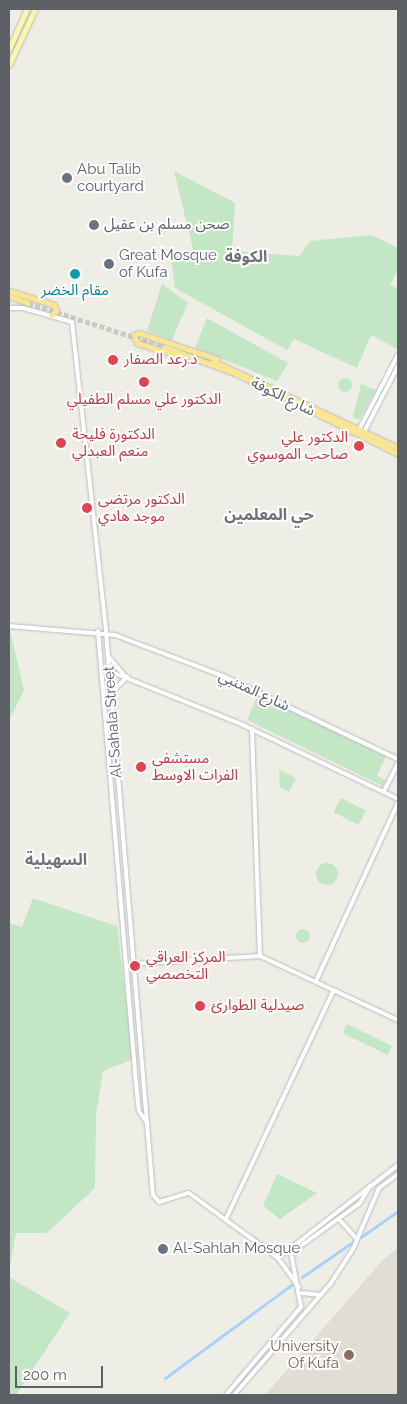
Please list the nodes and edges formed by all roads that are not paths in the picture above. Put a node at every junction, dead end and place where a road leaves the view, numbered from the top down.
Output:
1 (26, 9) edge
2 (35, 9) edge
3 (9, 49) edge
4 (9, 65) edge
5 (9, 295) edge
6 (27, 302) tunnel mouth
7 (10, 308) edge
8 (51, 315) junction
9 (165, 346) tunnel mouth
10 (398, 355) edge
11 (398, 366) edge
12 (237, 372) junction
13 (342, 423) junction
14 (362, 429) junction
15 (398, 448) edge
16 (398, 454) edge
17 (9, 626) edge
18 (98, 631) junction
19 (106, 632) junction
20 (108, 656) junction
21 (109, 671) junction
22 (127, 677) junction
23 (110, 695) junction
24 (252, 729) junction
25 (398, 759) edge
26 (398, 764) edge
27 (384, 792) junction
28 (398, 799) edge
29 (398, 803) edge
30 (115, 837) junction
31 (122, 837) junction
32 (260, 956) junction
33 (132, 964) junction
34 (316, 981) junction
35 (334, 990) junction
36 (398, 1020) edge
37 (147, 1123) junction
38 (398, 1165) edge
39 (398, 1174) edge
40 (370, 1186) junction
41 (226, 1219) junction
42 (339, 1219) junction
43 (357, 1239) junction
44 (278, 1258) junction
45 (301, 1291) junction
46 (321, 1295) junction
47 (226, 1395) edge
48 (234, 1395) edge

1 - 3 main road
2 - 4 main road
5 - 6 highway
5 - 8 highway
7 - 8 main road
8 - 19 main road, Al-Sahala Street
9 - 12 highway, شارع الكوفة
10 - 14 main road
11 - 14 main road
12 - 12 highway
12 - 13 highway, شارع الكوفة
13 - 14 highway, شارع الكوفة
13 - 16 highway, شارع الكوفة
14 - 15 highway, شارع الكوفة
17 - 18 main road, شارع المتنبي
18 - 19 main road, شارع المتنبي
18 - 30 main road, Al-Sahala Street
19 - 20 main road, Al-Sahala Street
19 - 25 main road, شارع المتنبي
20 - 21 main road, Al-Sahala Street
20 - 22 main road
21 - 22 main road
21 - 23 main road, Al-Sahala Street
22 - 23 main road
22 - 24 main road
23 - 31 main road, Al-Sahala Street
24 - 27 main road
24 - 32 main road
26 - 27 main road
27 - 28 main road
29 - 34 main road
30 - 31 main road
30 - 37 main road, Al-Sahala Street
31 - 33 main road, Al-Sahala Street
32 - 33 main road
32 - 34 main road
33 - 37 main road, Al-Sahala Street
34 - 35 main road
35 - 36 main road
35 - 41 main road
37 - 41 main road, Al-Sahala Street
38 - 40 main road
39 - 43 main road
40 - 42 main road
40 - 44 main road
41 - 44 main road, Al-Sahala Street
42 - 43 main road
42 - 45 main road
43 - 46 main road
44 - 45 main road, Al-Sahala Street
45 - 46 main road
45 - 47 main road
46 - 48 main road

